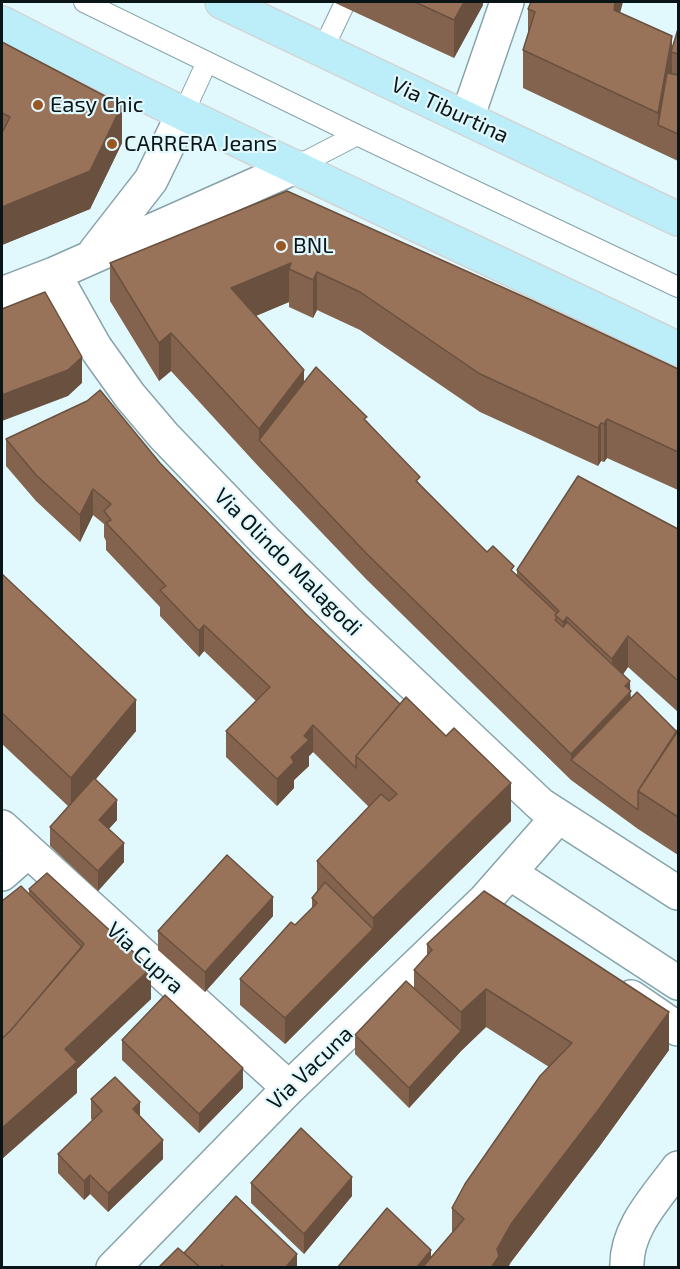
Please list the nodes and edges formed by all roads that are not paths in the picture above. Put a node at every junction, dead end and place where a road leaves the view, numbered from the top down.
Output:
1 (84, 2) edge
2 (222, 2) edge
3 (507, 2) edge
4 (343, 7) dead end
5 (2, 23) edge
6 (323, 49) junction
7 (207, 62) junction
8 (183, 114) junction
9 (467, 118) junction
10 (357, 135) junction
11 (295, 167) junction
12 (678, 219) edge
13 (90, 258) junction
14 (54, 274) junction
15 (678, 287) edge
16 (2, 294) edge
17 (678, 349) edge
18 (558, 817) junction
19 (2, 827) edge
20 (28, 851) junction
21 (510, 873) junction
22 (2, 874) edge
23 (678, 893) edge
24 (485, 900) junction
25 (514, 919) edge
26 (678, 983) edge
27 (611, 984) edge
28 (678, 1029) edge
29 (289, 1088) junction
30 (678, 1168) edge
31 (113, 1268) edge
32 (627, 1268) edge

1 - 7 lane
2 - 6 main road, Via Tiburtina
3 - 9 street
4 - 6 lane
5 - 8 main road
6 - 9 main road, Via Tiburtina
7 - 8 lane
7 - 10 lane
8 - 11 main road
8 - 13 street
9 - 12 main road, Via Tiburtina
10 - 11 lane
10 - 15 lane
11 - 13 street
11 - 17 main road
13 - 14 street
14 - 16 street
14 - 18 street, Via Olindo Malagodi
18 - 21 street, Via Vacuna
18 - 23 street, Via Olindo Malagodi
19 - 20 street, Via Cupra
20 - 22 street
20 - 29 street, Via Cupra
21 - 24 street, Via Vacuna
21 - 26 street
24 - 25 street
24 - 29 street, Via Vacuna
27 - 28 street
29 - 31 street, Via Vacuna
30 - 32 street

